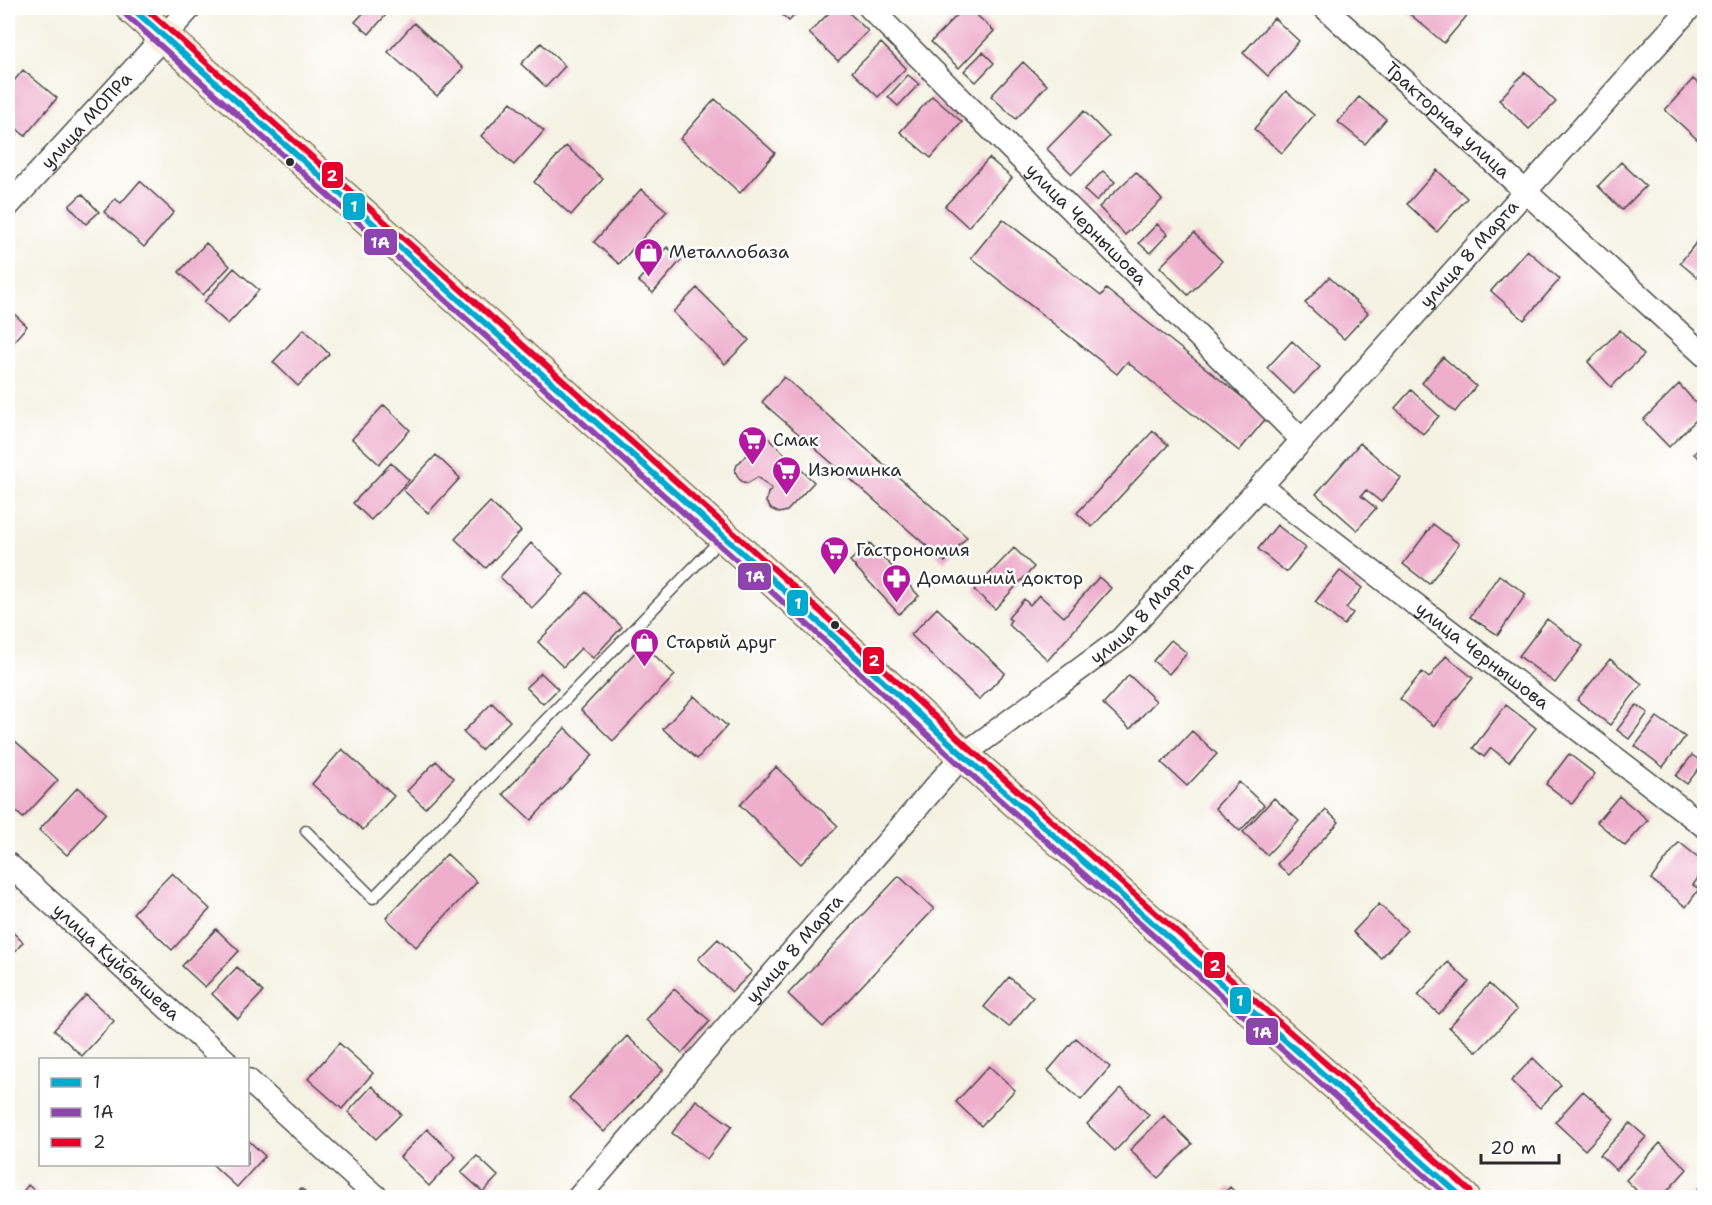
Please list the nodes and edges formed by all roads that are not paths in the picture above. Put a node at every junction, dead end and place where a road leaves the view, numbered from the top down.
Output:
1 (132, 8) edge
2 (190, 8) edge
3 (870, 8) edge
4 (1325, 8) edge
5 (1690, 8) edge
6 (164, 35) junction
7 (1526, 190) junction
8 (8, 206) edge
9 (1704, 355) edge
10 (1302, 440) junction
11 (1261, 486) junction
12 (723, 537) junction
13 (963, 755) junction
14 (1704, 826) edge
15 (306, 831) dead end
16 (8, 864) edge
17 (224, 1058) edge
18 (249, 1081) edge
19 (378, 1197) edge
20 (578, 1197) edge
21 (1464, 1197) edge

1 - 6 main road
2 - 6 street
3 - 10 street, улица Чернышова
4 - 7 street, Тракторная улица
5 - 7 street, улица 8 Марта
6 - 8 street, улица МОПРа
6 - 12 main road
7 - 9 street, Тракторная улица
7 - 10 street, улица 8 Марта
10 - 11 street, улица 8 Марта
11 - 13 street, улица 8 Марта
11 - 14 street, улица Чернышова
12 - 13 main road
12 - 15 lane
13 - 20 street, улица 8 Марта
13 - 21 main road
16 - 17 street, улица Куйбышева
18 - 19 street

